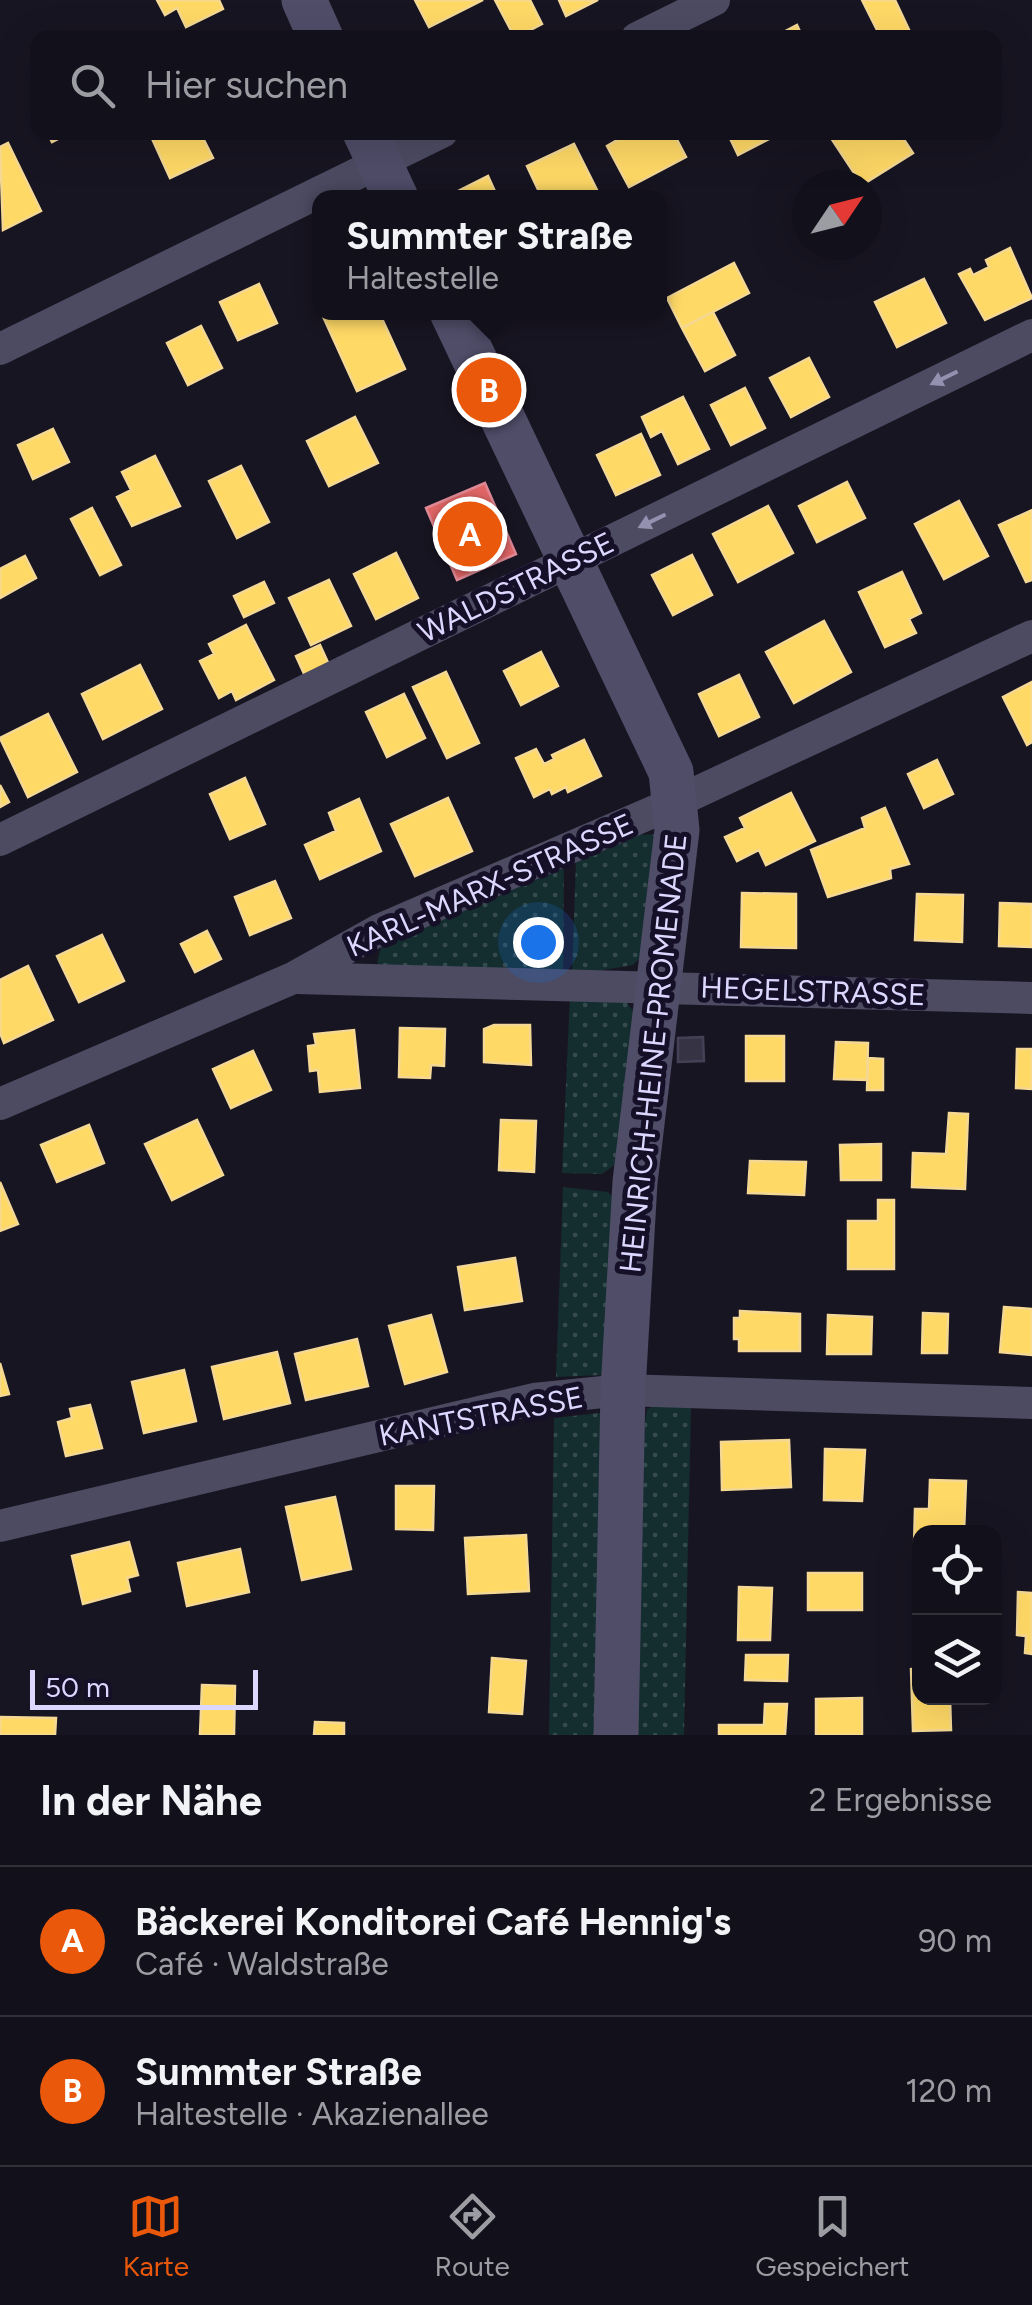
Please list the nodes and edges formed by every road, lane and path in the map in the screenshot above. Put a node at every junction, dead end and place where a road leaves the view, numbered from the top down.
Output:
1 (304, 0) edge
2 (714, 0) edge
3 (317, 30) edge
4 (653, 30) edge
5 (426, 140) edge
6 (380, 164) edge
7 (327, 190) edge
8 (312, 197) edge
9 (456, 320) edge
10 (1032, 335) edge
11 (0, 349) edge
12 (571, 561) junction
13 (1032, 636) edge
14 (676, 802) junction
15 (0, 840) edge
16 (293, 978) junction
17 (656, 986) junction
18 (1032, 998) edge
19 (0, 1104) edge
20 (623, 1390) junction
21 (1032, 1403) edge
22 (0, 1526) edge
23 (616, 1735) edge

1 - 3 street
2 - 4 street
5 - 6 street
6 - 7 street
8 - 11 street
9 - 12 street, HEINRICH-HEINE-PROMENADE
10 -> 12 street, WALDSTRASSE
12 - 14 street, HEINRICH-HEINE-PROMENADE
12 - 15 street, WALDSTRASSE
13 - 14 street, KARL-MARX-STRASSE
14 - 16 street, KARL-MARX-STRASSE
14 - 17 street, HEINRICH-HEINE-PROMENADE
16 - 17 street, HEGELSTRASSE
16 - 19 street, KARL-MARX-STRASSE
17 - 18 street, HEGELSTRASSE
17 - 20 street, HEINRICH-HEINE-PROMENADE
20 - 21 street, KANTSTRASSE
20 - 22 street, KANTSTRASSE
20 - 23 street, HEINRICH-HEINE-PROMENADE

